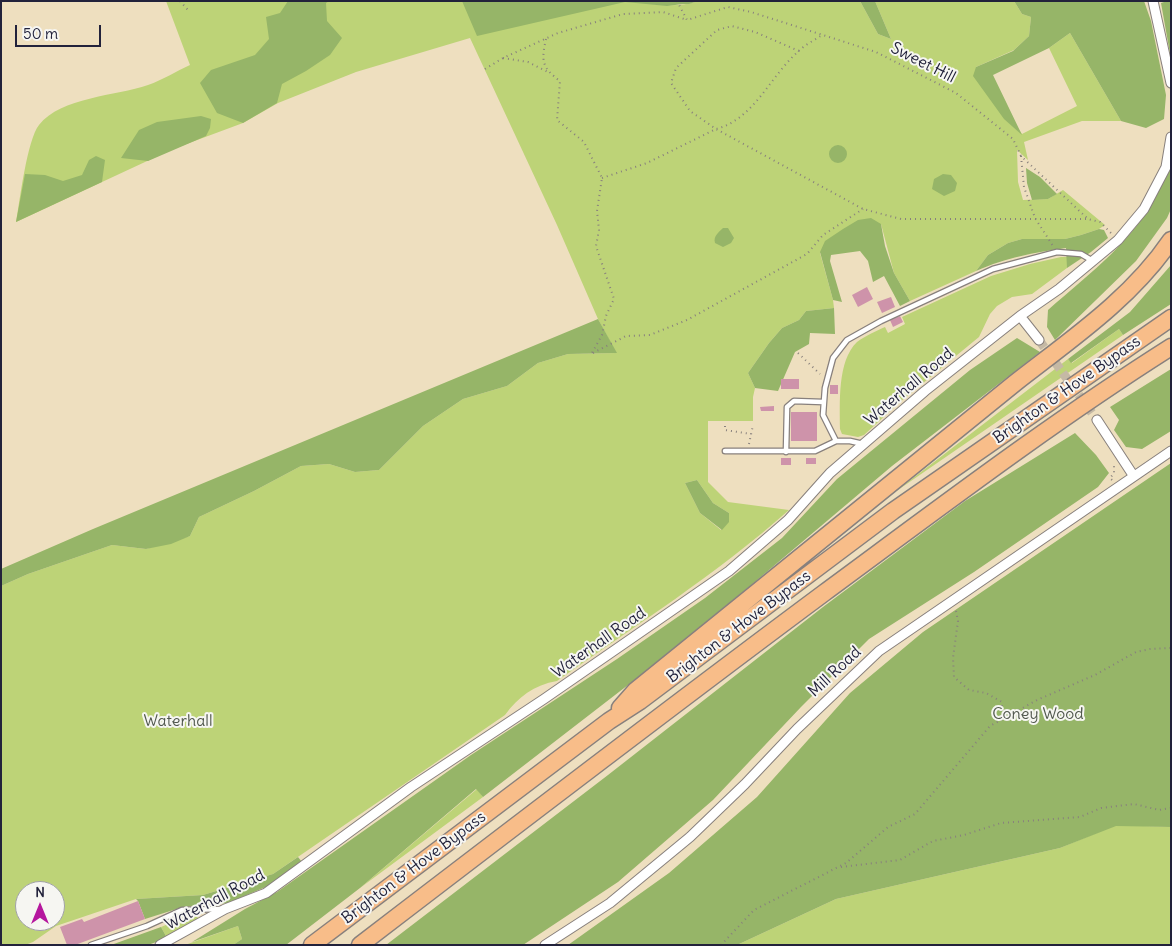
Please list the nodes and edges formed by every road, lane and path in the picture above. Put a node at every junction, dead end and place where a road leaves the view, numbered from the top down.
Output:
1 (180, 1) edge
2 (677, 1) edge
3 (1153, 1) edge
4 (188, 10) dead end
5 (687, 20) junction
6 (822, 35) junction
7 (546, 39) junction
8 (799, 50) junction
9 (503, 58) junction
10 (485, 69) dead end
11 (548, 72) junction
12 (1171, 83) edge
13 (716, 129) junction
14 (1171, 137) edge
15 (1020, 156) junction
16 (602, 178) junction
17 (863, 209) junction
18 (1035, 218) junction
19 (1088, 219) junction
20 (1118, 240) junction
21 (1171, 240) edge
22 (1057, 252) junction
23 (1093, 261) junction
24 (1020, 316) junction
25 (1171, 318) edge
26 (1039, 340) tunnel mouth
27 (1171, 347) edge
28 (798, 353) dead end
29 (828, 375) junction
30 (823, 402) junction
31 (1097, 420) tunnel mouth
32 (752, 425) dead end
33 (725, 426) dead end
34 (751, 434) junction
35 (836, 441) junction
36 (864, 445) junction
37 (1171, 450) edge
38 (726, 451) dead end
39 (748, 451) junction
40 (786, 452) junction
41 (1111, 460) dead end
42 (1133, 475) junction
43 (1111, 480) dead end
44 (956, 609) dead end
45 (1171, 648) edge
46 (1001, 720) junction
47 (609, 721) junction
48 (1171, 808) edge
49 (839, 867) junction
50 (225, 909) junction
51 (91, 945) edge
52 (160, 945) edge
53 (312, 945) edge
54 (360, 945) edge
55 (545, 945) edge
56 (721, 945) edge

1 - 4 path
2 - 5 path
3 - 12 street
5 - 6 path, Sweet Hill
5 - 7 path
6 - 8 path
6 - 15 path, Sweet Hill
7 - 9 path
7 - 11 path
8 - 13 path
8 - 13 path
9 - 10 path
9 - 11 path
11 - 16 path
13 - 16 path
13 - 17 path
14 - 20 street, Waterhall Road
15 - 18 path
15 - 19 path, Sweet Hill
16 - 17 path
17 - 18 path
18 - 19 path
18 - 22 path
19 - 20 path, Sweet Hill
20 - 23 street, Waterhall Road
21 - 47 highway
22 - 23 lane
22 - 29 lane
23 - 24 street, Waterhall Road
24 - 26 street
24 - 36 street, Waterhall Road
25 - 47 highway, Brighton & Hove Bypass
27 - 54 highway, Brighton & Hove Bypass
28 - 29 path
29 - 30 lane
30 - 35 lane
30 - 40 lane
31 - 42 street
32 - 34 path
33 - 34 path
34 - 39 path
35 - 36 lane
35 - 40 lane
36 - 50 street, Waterhall Road
37 - 42 street, Mill Road
38 - 39 lane
39 - 40 lane
41 - 43 path
42 - 55 street, Mill Road
44 - 46 path
45 - 46 path
46 - 49 path
47 - 53 highway, Brighton & Hove Bypass
48 - 49 path
49 - 56 path
50 - 51 lane
50 - 52 street, Waterhall Road

